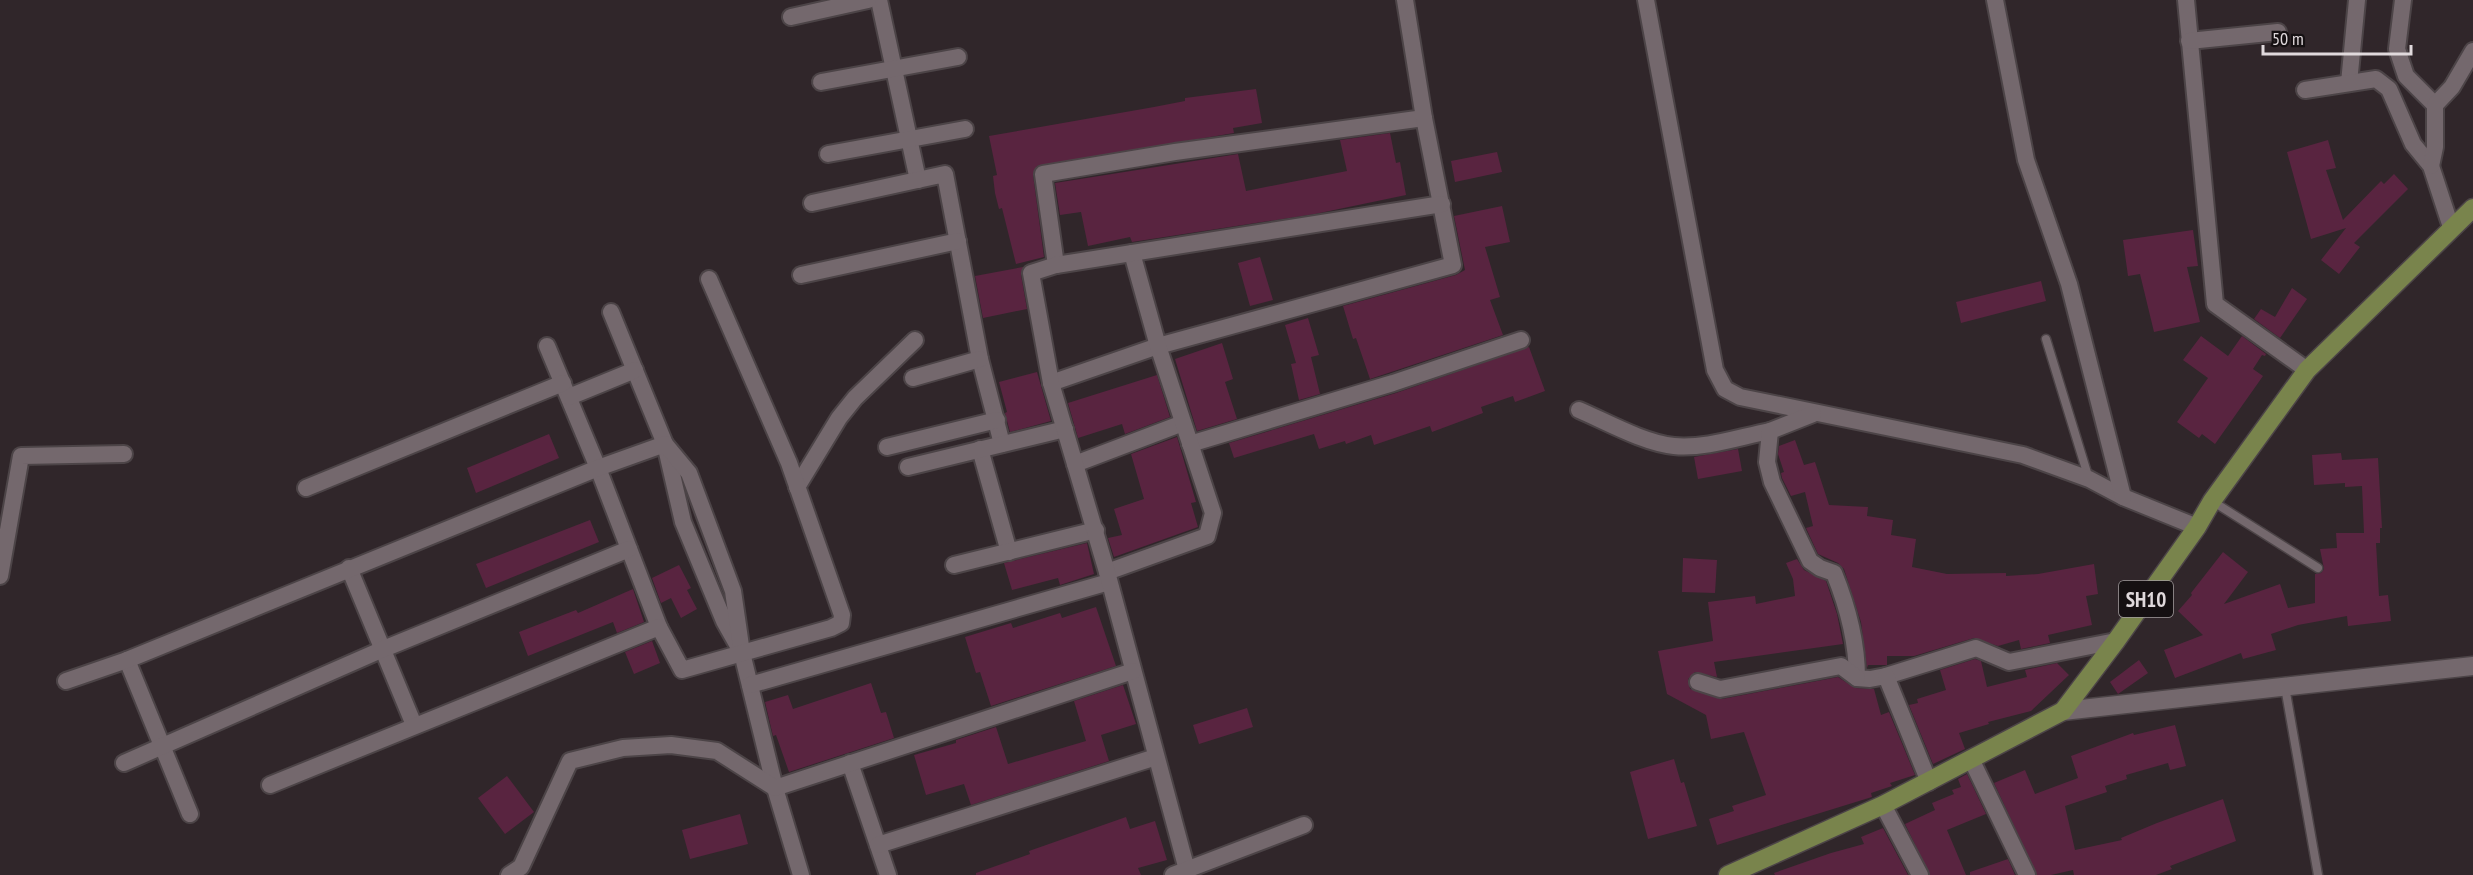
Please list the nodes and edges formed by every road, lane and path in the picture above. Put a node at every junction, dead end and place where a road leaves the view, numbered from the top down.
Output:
1 (868, 0) edge
2 (879, 0) edge
3 (1405, 0) edge
4 (1646, 0) edge
5 (1995, 0) edge
6 (2187, 0) edge
7 (2357, 0) edge
8 (2403, 0) edge
9 (791, 17) dead end
10 (2278, 32) dead end
11 (2189, 41) junction
12 (2473, 51) edge
13 (958, 57) dead end
14 (893, 69) junction
15 (821, 82) dead end
16 (2349, 83) junction
17 (2305, 90) dead end
18 (2435, 105) junction
19 (1424, 118) junction
20 (965, 129) dead end
21 (909, 139) junction
22 (828, 154) dead end
23 (2431, 166) junction
24 (918, 180) junction
25 (812, 203) dead end
26 (1442, 204) junction
27 (2473, 208) edge
28 (2451, 227) junction
29 (958, 241) junction
30 (1132, 253) junction
31 (1056, 265) junction
32 (801, 274) dead end
33 (709, 279) dead end
34 (611, 312) dead end
35 (2046, 339) dead end
36 (915, 340) dead end
37 (1521, 340) dead end
38 (547, 346) dead end
39 (1158, 346) junction
40 (980, 359) junction
41 (635, 370) junction
42 (2307, 370) junction
43 (913, 378) dead end
44 (1051, 383) junction
45 (566, 390) junction
46 (1579, 410) dead end
47 (1813, 414) junction
48 (997, 420) junction
49 (1183, 423) junction
50 (1065, 429) junction
51 (1770, 431) junction
52 (666, 444) junction
53 (1002, 444) junction
54 (1190, 444) junction
55 (887, 447) dead end
56 (980, 449) junction
57 (124, 454) dead end
58 (1075, 464) junction
59 (908, 466) dead end
60 (598, 468) junction
61 (2089, 479) junction
62 (797, 487) junction
63 (306, 488) dead end
64 (2123, 497) junction
65 (2212, 501) junction
66 (2197, 527) junction
67 (1096, 530) junction
68 (629, 549) junction
69 (1009, 552) junction
70 (954, 566) dead end
71 (349, 568) junction
72 (2318, 568) dead end
73 (0, 576) edge
74 (1108, 577) junction
75 (660, 627) junction
76 (2116, 641) junction
77 (381, 650) junction
78 (742, 653) junction
79 (127, 660) junction
80 (2473, 666) edge
81 (1133, 671) junction
82 (1886, 676) junction
83 (1857, 678) junction
84 (66, 681) dead end
85 (1698, 682) dead end
86 (750, 685) junction
87 (2285, 687) junction
88 (2063, 711) junction
89 (414, 725) junction
90 (162, 747) junction
91 (1156, 757) junction
92 (1972, 761) junction
93 (124, 763) dead end
94 (850, 763) junction
95 (1929, 782) junction
96 (270, 785) dead end
97 (775, 788) junction
98 (1883, 805) junction
99 (190, 814) dead end
100 (1304, 825) dead end
101 (878, 845) junction
102 (1754, 870) edge
103 (1180, 872) edge
104 (509, 875) edge
105 (801, 875) edge
106 (888, 875) edge
107 (1728, 875) edge
108 (1920, 875) edge
109 (2027, 875) edge
110 (2318, 875) edge

1 - 9 street
2 - 14 street
3 - 19 street
4 - 47 street
5 - 64 street
6 - 11 street
7 - 16 street
8 - 18 street
10 - 11 street
11 - 42 street
12 - 18 street
13 - 14 street
14 - 15 street
14 - 21 street
16 - 17 street
16 - 23 street
18 - 23 street
19 - 26 street
19 - 31 street
20 - 21 street
21 - 22 street
21 - 24 street
23 - 28 street
24 - 25 street
24 - 29 street
26 - 30 street
26 - 39 street
27 - 28 main road, SH10
28 - 42 main road, SH10
29 - 32 street
29 - 40 street
30 - 31 street
30 - 39 street
31 - 44 street
33 - 62 street
34 - 41 street
35 - 61 lane
36 - 62 street
37 - 54 street
38 - 45 street
39 - 44 street
39 - 49 street
40 - 43 street
40 - 48 street
41 - 45 street
41 - 52 street
42 - 65 main road, SH10
44 - 50 street
45 - 60 street
45 - 63 street
46 - 51 street
47 - 51 street
47 - 61 street
48 - 53 street
48 - 55 street
49 - 54 street
49 - 58 street
50 - 53 street
50 - 58 street
51 - 83 street
52 - 60 street
52 - 78 street
53 - 56 street
54 - 74 street
56 - 59 street
56 - 69 street
57 - 73 street
58 - 67 street
60 - 68 street
60 - 71 street
61 - 64 street
62 - 78 street
64 - 66 street
65 - 66 main road, SH10
65 - 72 lane
66 - 76 main road, SH10
67 - 69 street
67 - 74 street
68 - 75 street
68 - 77 street
69 - 70 street
71 - 77 street
71 - 79 street
74 - 81 street
74 - 86 street
75 - 78 street
75 - 89 street
76 - 82 street
76 - 88 main road, SH10
77 - 89 street
77 - 90 street
78 - 86 street
79 - 84 street
79 - 90 street
80 - 87 street
81 - 91 street
81 - 94 street
82 - 83 street
82 - 95 street
83 - 85 street
86 - 97 street
87 - 88 street
87 - 110 lane
88 - 92 main road, SH10
89 - 96 street
90 - 93 street
90 - 99 street
91 - 101 street
91 - 103 street
92 - 95 main road, SH10
92 - 109 street
94 - 97 street
94 - 101 street
95 - 98 main road, SH10
97 - 104 street
97 - 105 street
98 - 102 main road, SH10
98 - 108 street
100 - 103 street
101 - 106 street
102 - 107 main road, SH10

